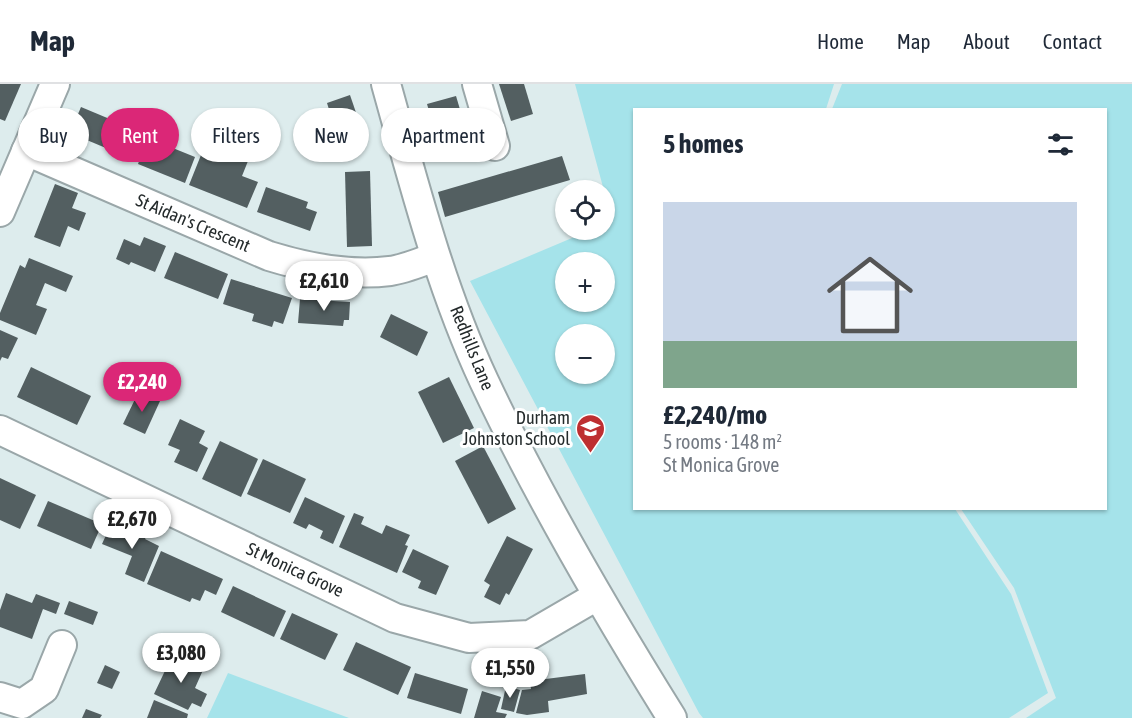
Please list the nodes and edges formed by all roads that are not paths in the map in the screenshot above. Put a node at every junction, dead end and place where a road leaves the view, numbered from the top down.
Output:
1 (55, 84) edge
2 (386, 84) edge
3 (477, 84) edge
4 (45, 108) edge
5 (484, 108) edge
6 (21, 162) edge
7 (51, 162) edge
8 (0, 212) edge
9 (435, 257) junction
10 (0, 430) edge
11 (597, 596) junction
12 (62, 645) dead end
13 (0, 698) edge
14 (672, 718) edge

1 - 4 street
2 - 9 street, Redhills Lane
3 - 5 street
6 - 8 street
7 - 9 street, St Aidan's Crescent
9 - 11 street, Redhills Lane
10 - 11 street, St Monica Grove
11 - 14 street, Redhills Lane
12 - 13 street

